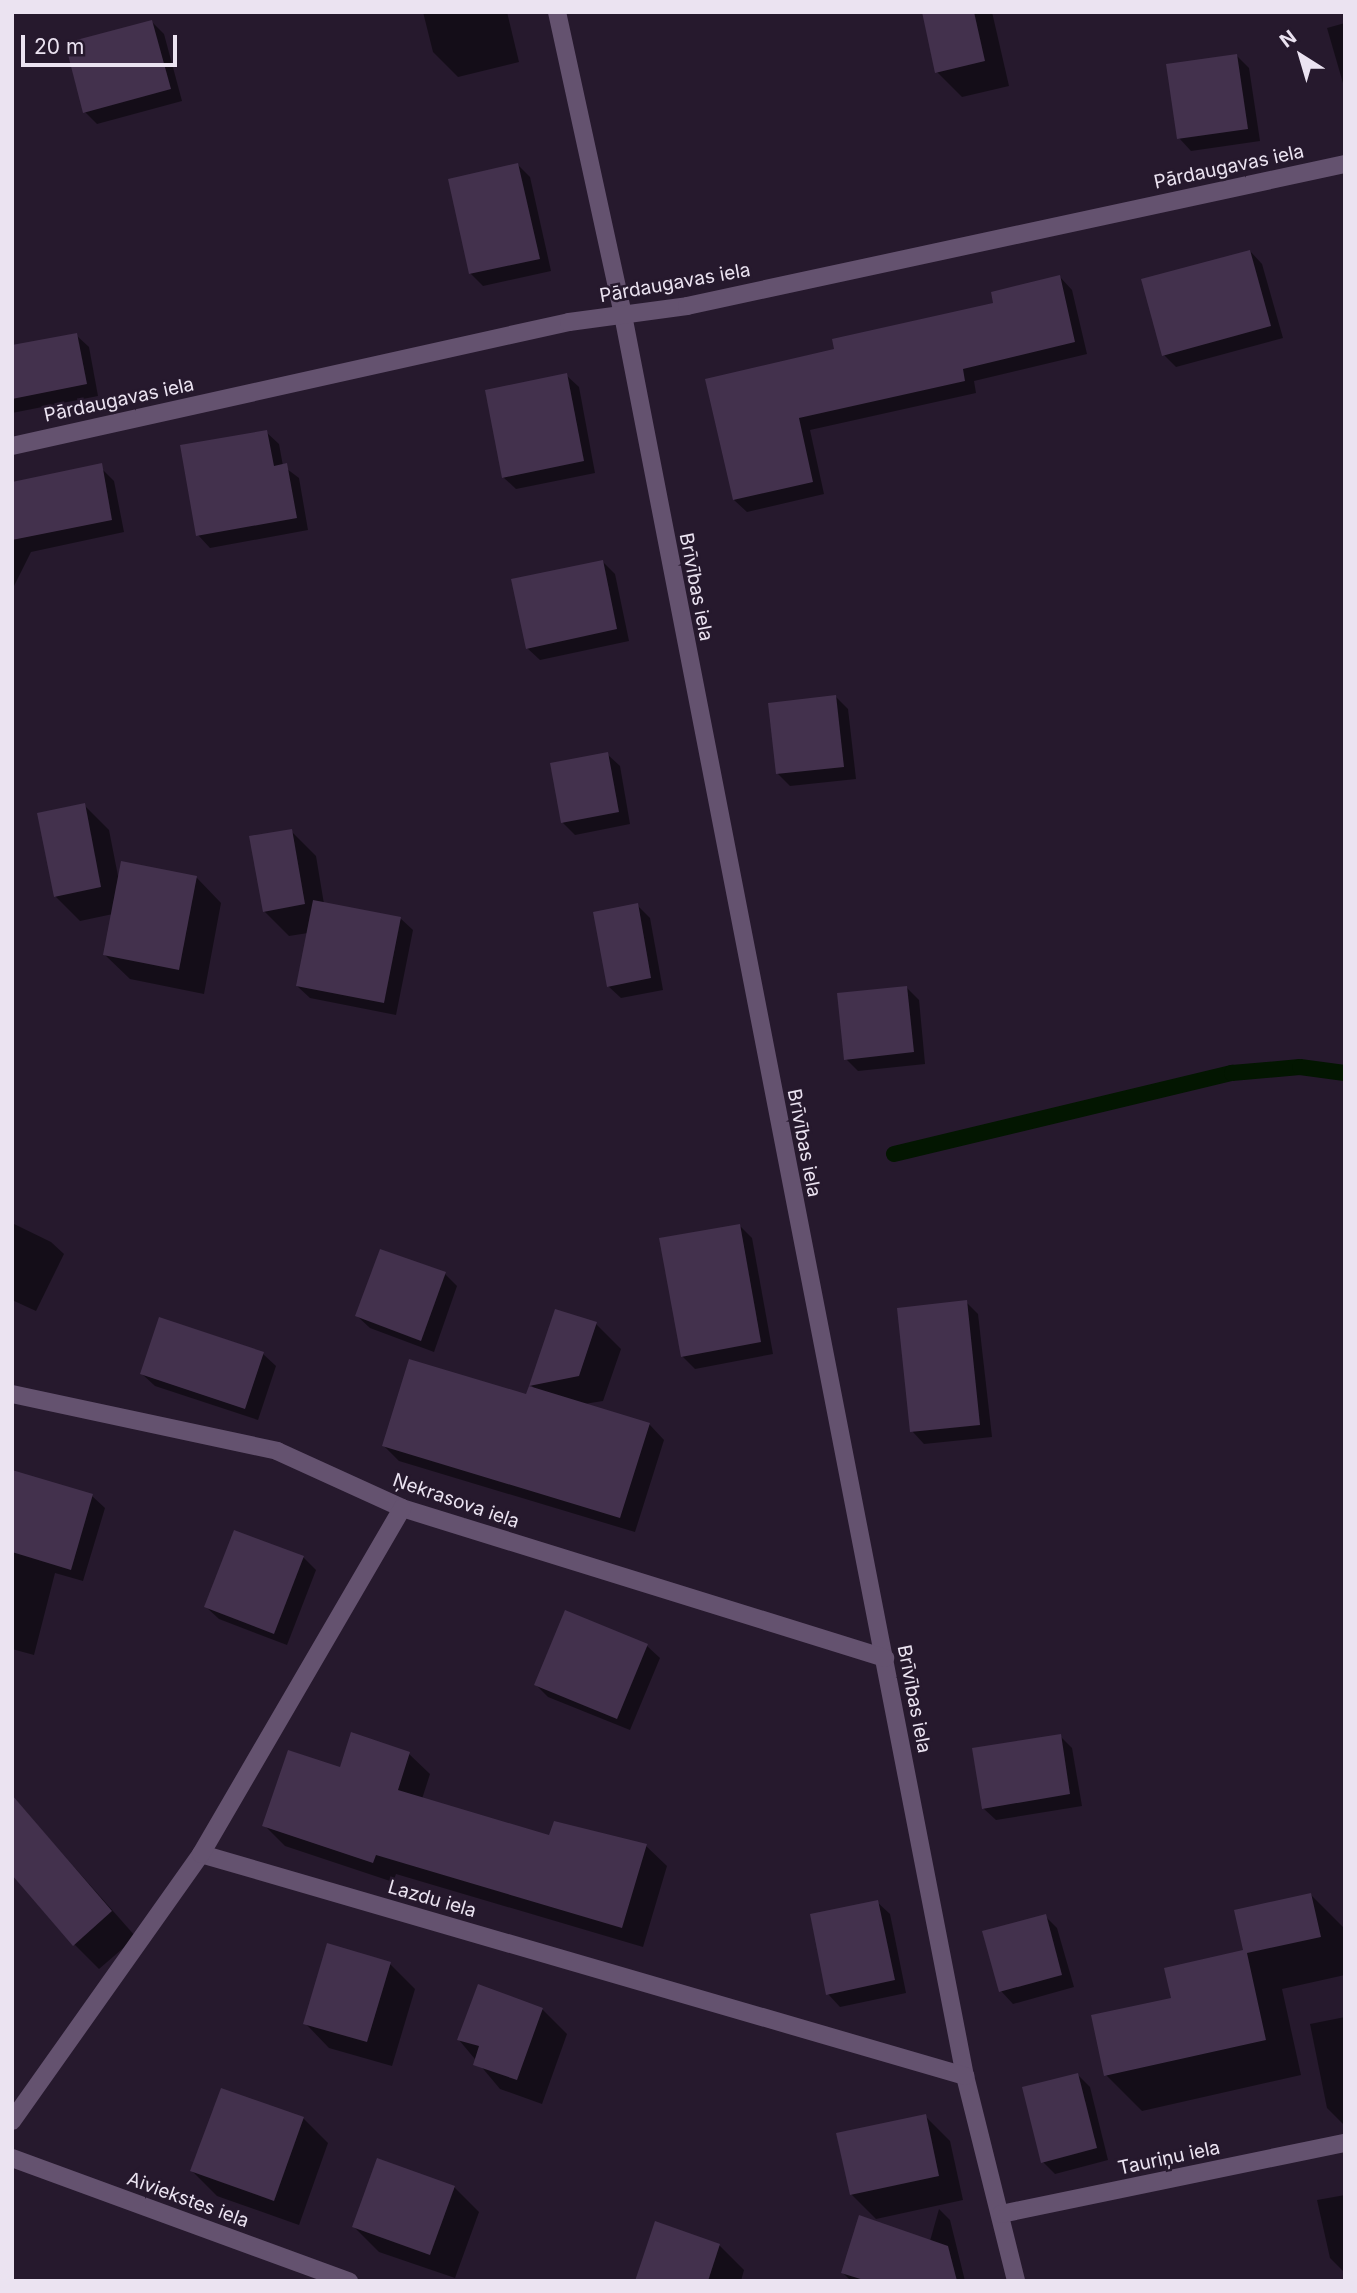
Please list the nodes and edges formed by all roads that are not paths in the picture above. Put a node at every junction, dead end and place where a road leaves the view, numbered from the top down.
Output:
1 (557, 12) edge
2 (1345, 164) edge
3 (623, 315) junction
4 (12, 446) edge
5 (12, 1394) edge
6 (402, 1508) junction
7 (885, 1658) junction
8 (201, 1854) junction
9 (965, 2076) junction
10 (12, 2121) edge
11 (1345, 2143) edge
12 (12, 2158) edge
13 (1001, 2214) junction
14 (349, 2281) edge
15 (1016, 2281) edge

1 - 3 street, Brīvības iela
2 - 3 street, Pārdaugavas iela
3 - 4 street, Pārdaugavas iela
3 - 7 street, Brīvības iela
5 - 6 street, Ņekrasova iela
6 - 7 street, Ņekrasova iela
6 - 8 street
7 - 9 street, Brīvības iela
8 - 9 street, Lazdu iela
8 - 10 street
9 - 13 street, Brīvības iela
11 - 13 street, Tauriņu iela
12 - 14 street, Aiviekstes iela
13 - 15 street, Brīvības iela

